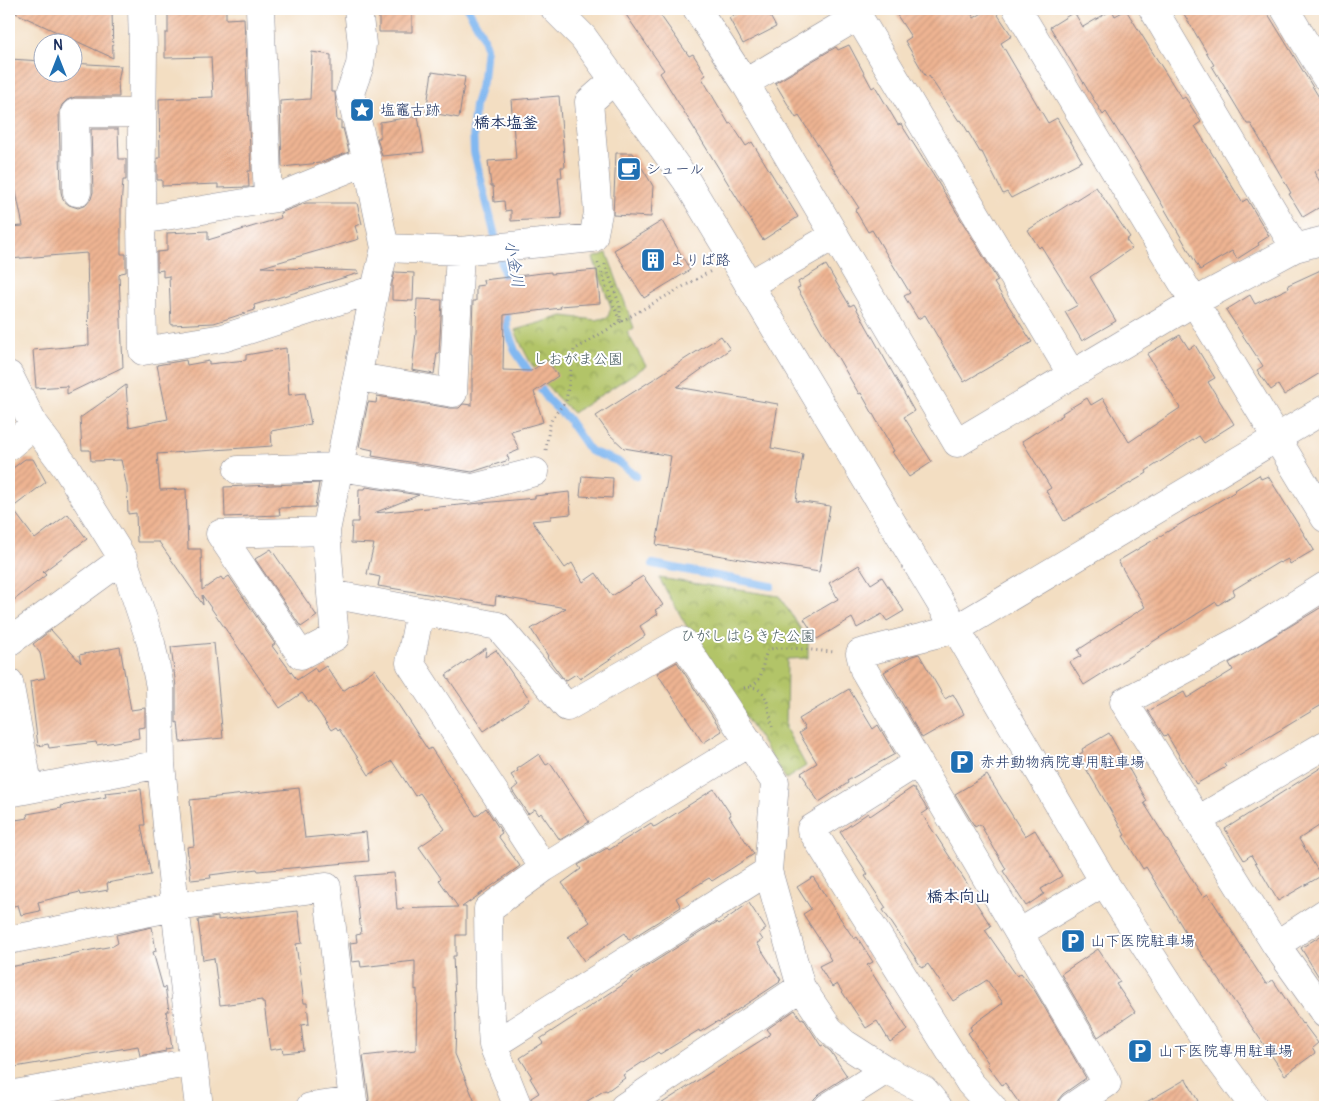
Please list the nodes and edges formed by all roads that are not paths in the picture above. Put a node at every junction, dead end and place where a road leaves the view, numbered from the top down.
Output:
1 (142, 9) edge
2 (260, 9) edge
3 (358, 9) edge
4 (555, 9) edge
5 (697, 9) edge
6 (1017, 9) edge
7 (1153, 9) edge
8 (1285, 9) edge
9 (856, 12) edge
10 (1325, 76) edge
11 (614, 80) junction
12 (745, 83) junction
13 (142, 113) junction
14 (367, 161) junction
15 (77, 192) dead end
16 (268, 199) junction
17 (141, 220) junction
18 (835, 235) junction
19 (1325, 240) edge
20 (385, 248) junction
21 (1295, 248) junction
22 (460, 251) junction
23 (749, 285) junction
24 (375, 289) junction
25 (1194, 302) junction
26 (9, 375) edge
27 (1072, 375) junction
28 (358, 377) junction
29 (1325, 410) edge
30 (34, 425) junction
31 (1276, 437) junction
32 (9, 446) edge
33 (339, 467) junction
34 (238, 470) dead end
35 (536, 472) dead end
36 (1325, 518) edge
37 (326, 531) junction
38 (122, 558) junction
39 (1325, 586) edge
40 (331, 594) junction
41 (420, 611) junction
42 (956, 628) junction
43 (9, 642) edge
44 (9, 682) edge
45 (750, 742) junction
46 (1325, 745) edge
47 (918, 762) junction
48 (161, 764) junction
49 (19, 791) edge
50 (1198, 820) junction
51 (544, 868) junction
52 (768, 871) junction
53 (1104, 882) junction
54 (175, 908) junction
55 (1325, 913) edge
56 (1019, 933) junction
57 (9, 940) edge
58 (1276, 944) junction
59 (801, 987) junction
60 (1325, 1014) edge
61 (493, 1046) junction
62 (193, 1062) junction
63 (886, 1070) junction
64 (9, 1095) edge
65 (629, 1106) edge
66 (199, 1107) edge
67 (310, 1107) edge
68 (518, 1107) edge
69 (828, 1107) edge
70 (938, 1107) edge
71 (992, 1107) edge
72 (1072, 1107) edge
73 (1254, 1107) edge

1 - 13 street
2 - 16 street
3 - 14 street
4 - 11 street
5 - 12 street
6 - 25 street
7 - 21 street
8 - 10 street
9 - 12 street
9 - 27 street
11 - 22 street
11 - 23 street
12 - 18 street
13 - 15 street
13 - 17 street
14 - 16 street
14 - 20 street
16 - 17 street
17 - 24 street
18 - 23 street
18 - 27 street
19 - 21 street
20 - 22 street
20 - 24 street
21 - 25 street
22 - 28 street
23 - 42 street
24 - 28 street
25 - 27 street
25 - 31 street
26 - 30 street
28 - 33 street
29 - 31 street
30 - 32 street
30 - 38 street
31 - 36 street
31 - 42 street
33 - 34 street
33 - 35 street
33 - 37 street
37 - 40 street
37 - 40 street
38 - 43 street
38 - 48 street
39 - 50 street
40 - 41 street
41 - 45 street
41 - 51 street
42 - 47 street
42 - 53 street
44 - 49 street
45 - 51 street
45 - 52 street
46 - 50 street
47 - 56 street
47 - 71 street
48 - 49 street
48 - 54 street
50 - 58 street
51 - 61 street
52 - 59 street
52 - 61 street
53 - 56 street
53 - 73 street
54 - 57 street
54 - 62 street
54 - 67 street
55 - 58 street
56 - 72 street
58 - 60 street
59 - 63 street
59 - 65 street
61 - 68 street
62 - 64 street
62 - 66 street
63 - 69 street
63 - 70 street

